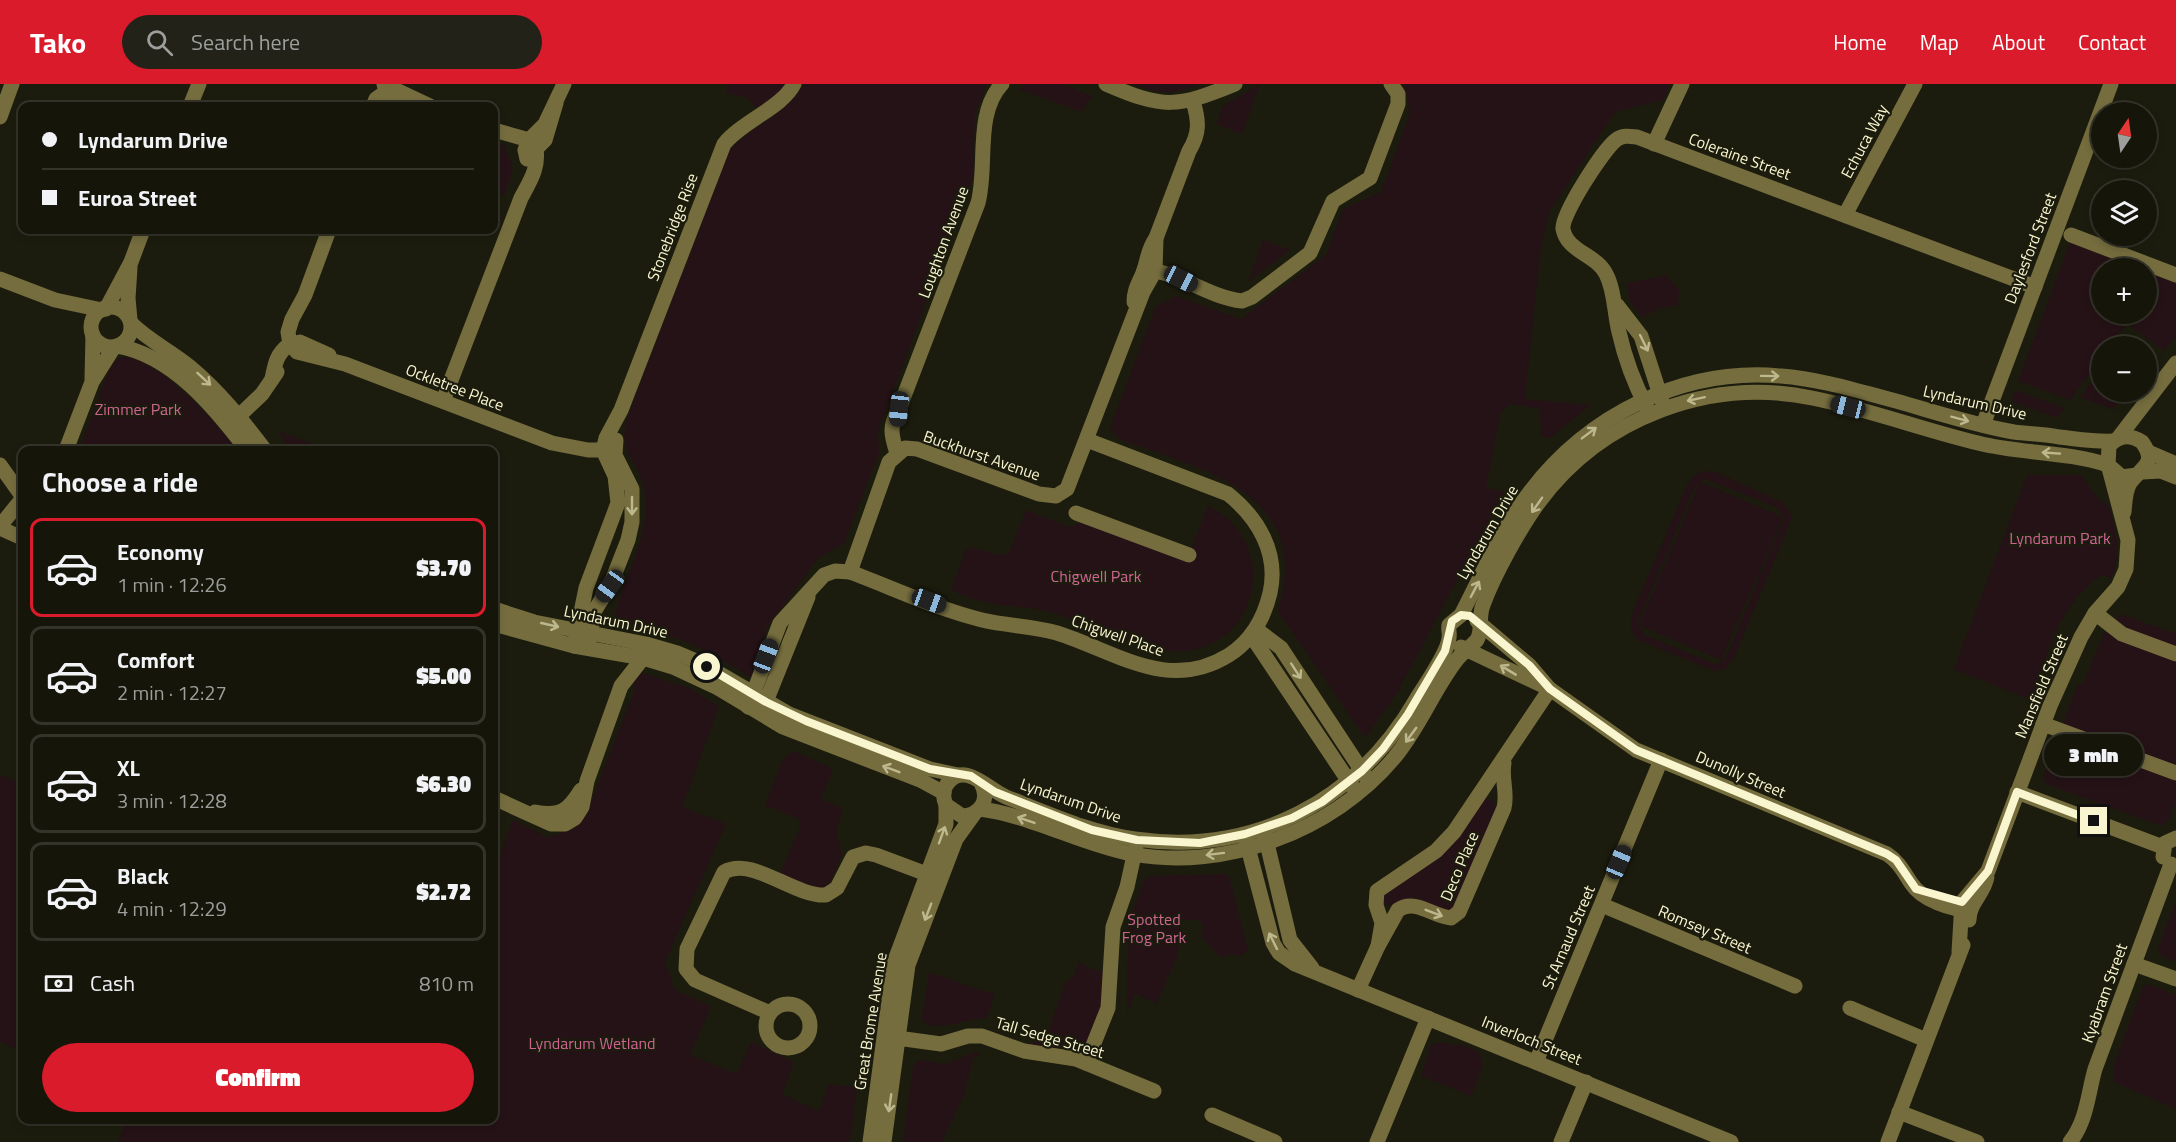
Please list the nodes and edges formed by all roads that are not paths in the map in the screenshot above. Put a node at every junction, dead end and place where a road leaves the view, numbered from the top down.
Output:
1 (12, 84) edge
2 (198, 84) edge
3 (564, 84) edge
4 (794, 84) edge
5 (1002, 84) edge
6 (1106, 84) edge
7 (1234, 84) edge
8 (1391, 84) edge
9 (1682, 84) edge
10 (1915, 84) edge
11 (2111, 84) edge
12 (389, 93) edge
13 (191, 102) edge
14 (375, 102) edge
15 (406, 102) edge
16 (417, 102) edge
17 (1188, 102) junction
18 (0, 117) edge
19 (498, 134) edge
20 (1654, 144) junction
21 (530, 146) junction
22 (1845, 215) junction
23 (142, 234) edge
24 (328, 234) edge
25 (2071, 235) dead end
26 (131, 262) junction
27 (1150, 273) junction
28 (2176, 276) edge
29 (0, 279) edge
30 (2035, 287) junction
31 (55, 300) junction
32 (1614, 300) junction
33 (104, 309) junction
34 (130, 321) junction
35 (92, 333) junction
36 (296, 346) junction
37 (116, 347) junction
38 (2176, 363) edge
39 (92, 382) junction
40 (443, 401) junction
41 (1654, 404) junction
42 (2145, 405) junction
43 (239, 416) junction
44 (1983, 425) junction
45 (2116, 439) junction
46 (1087, 440) junction
47 (68, 446) edge
48 (244, 446) edge
49 (262, 446) edge
50 (2147, 450) junction
51 (901, 451) junction
52 (609, 453) junction
53 (2176, 464) edge
54 (0, 465) edge
55 (2108, 466) junction
56 (18, 474) edge
57 (2139, 474) junction
58 (2176, 477) edge
59 (18, 491) edge
60 (18, 502) edge
61 (1076, 513) dead end
62 (2124, 521) junction
63 (2, 524) edge
64 (18, 527) edge
65 (18, 535) edge
66 (1189, 555) dead end
67 (850, 572) junction
68 (498, 610) edge
69 (2095, 613) junction
70 (1461, 615) junction
71 (498, 625) edge
72 (1480, 625) junction
73 (1254, 632) junction
74 (1449, 638) junction
75 (582, 640) junction
76 (1466, 648) junction
77 (614, 652) junction
78 (2176, 654) edge
79 (643, 658) junction
80 (675, 660) junction
81 (621, 686) junction
82 (1550, 689) junction
83 (757, 704) junction
84 (2043, 724) junction
85 (1506, 754) junction
86 (1661, 760) junction
87 (2176, 773) edge
88 (958, 775) junction
89 (1366, 777) junction
90 (981, 783) junction
91 (1353, 788) junction
92 (2017, 792) junction
93 (1477, 797) junction
94 (945, 799) junction
95 (498, 800) edge
96 (1504, 808) junction
97 (977, 811) junction
98 (1265, 836) junction
99 (2176, 838) edge
100 (1247, 841) junction
101 (1136, 847) junction
102 (2163, 847) junction
103 (2174, 865) edge
104 (934, 877) junction
105 (1375, 897) junction
106 (1602, 905) junction
107 (1964, 907) junction
108 (1400, 909) junction
109 (1378, 946) junction
110 (2134, 964) junction
111 (1319, 974) junction
112 (2176, 979) edge
113 (1795, 986) dead end
114 (1358, 990) junction
115 (1850, 1008) dead end
116 (770, 1012) dead end
117 (1428, 1018) junction
118 (891, 1038) junction
119 (1926, 1040) junction
120 (1536, 1062) junction
121 (1086, 1063) junction
122 (1586, 1082) junction
123 (1154, 1091) dead end
124 (1899, 1112) junction
125 (1212, 1115) dead end
126 (2074, 1140) edge
127 (870, 1142) edge
128 (884, 1142) edge
129 (1275, 1142) edge
130 (1377, 1142) edge
131 (1561, 1142) edge
132 (1731, 1142) edge
133 (1888, 1142) edge
134 (1977, 1142) edge

1 - 18 street
2 - 13 street
3 - 21 street
4 - 52 street, Stonebridge Rise
5 - 51 street, Loughton Avenue
6 - 17 street
7 - 17 street
8 - 27 street
9 - 20 street
10 - 22 street, Echuca Way
11 - 30 street, Daylesford Street
12 - 14 street
12 - 15 street
12 - 16 street
17 - 27 street, Buckhurst Avenue
19 - 21 street
20 - 22 street, Coleraine Street
20 - 32 street, Coleraine Street
21 - 40 street
22 - 30 street, Coleraine Street
23 - 26 street
24 - 36 street
25 - 28 street
26 - 33 street
26 - 34 street
27 - 46 street, Buckhurst Avenue
29 - 31 street
30 - 44 street, Daylesford Street
31 - 33 street
31 - 35 street
32 - 41 street, Coleraine Street
32 -> 41 street, Coleraine Street
33 - 34 street
33 - 35 street
34 - 37 street
34 -> 43 street
35 - 37 street
35 - 39 street
36 - 40 street, Ockletree Place
36 - 43 street
37 - 39 street
37 - 48 street
38 - 42 street
39 - 47 street
40 - 52 street, Ockletree Place
41 -> 44 street, Lyndarum Drive
55 -> 41 street, Lyndarum Drive
70 -> 41 street, Lyndarum Drive
41 -> 72 street, Lyndarum Drive
42 - 45 street
42 - 50 street
43 - 49 street
44 - 45 street, Lyndarum Drive
45 - 50 street
45 - 55 street
46 - 51 street, Buckhurst Avenue
46 - 73 street, Chigwell Place
50 - 53 street
50 - 57 street
51 - 67 street
52 - 75 street
52 -> 75 street
54 - 56 street
54 - 59 street
55 - 57 street
55 - 62 street, Mansfield Street
57 - 58 street
57 - 62 street, Mansfield Street
60 - 63 street
61 - 66 street
62 - 69 street, Mansfield Street
63 - 64 street
63 - 65 street
67 - 73 street, Chigwell Place
67 - 83 street
68 -> 75 street, Lyndarum Drive
69 - 78 street
69 - 84 street, Mansfield Street
70 - 72 street
70 - 74 street, Lyndarum Drive
71 - 75 street, Lyndarum Drive
72 - 76 street, Lyndarum Drive
72 - 82 street, Dunolly Street
73 -> 89 street
73 - 91 street
74 - 76 street
74 - 89 street, Lyndarum Drive
75 - 77 street, Lyndarum Drive
75 - 80 street, Lyndarum Drive
82 -> 76 street, Dunolly Street
76 -> 89 street, Lyndarum Drive
77 - 79 street, Lyndarum Drive
77 - 81 street
79 - 80 street, Lyndarum Drive
79 - 81 street
80 - 83 street, Lyndarum Drive
81 - 95 street
82 - 85 street, Deco Place
82 - 86 street, Dunolly Street
83 - 88 street, Lyndarum Drive
94 -> 83 street, Lyndarum Drive
84 - 87 street
84 - 92 street, Mansfield Street
85 - 93 street, Deco Place
85 - 96 street, Deco Place
86 - 106 street, St Arnaud Street
86 - 107 street, Dunolly Street
88 - 90 street
88 - 94 street
89 - 91 street, Lyndarum Drive
90 - 97 street
90 - 101 street, Lyndarum Drive
91 - 98 street, Lyndarum Drive
92 - 102 street
92 - 107 street, Mansfield Street
93 - 96 street
93 - 105 street, Deco Place
94 - 97 street
104 -> 94 street, Great Brome Avenue
108 -> 96 street, Deco Place
101 -> 97 street, Lyndarum Drive
97 - 104 street, Great Brome Avenue
98 - 100 street, Lyndarum Drive
98 - 111 street, Inverloch Street
99 - 102 street
100 - 101 street, Lyndarum Drive
111 -> 100 street, Inverloch Street
101 - 121 street
102 - 103 street
103 - 110 street, Kyabram Street
104 - 116 street
104 - 118 street, Great Brome Avenue
105 - 108 street, Deco Place
105 - 109 street
106 - 113 street, Romsey Street
106 - 120 street, St Arnaud Street
107 - 119 street, Mansfield Street
108 - 109 street
109 - 114 street
110 - 112 street
110 - 126 street, Kyabram Street
111 - 114 street, Inverloch Street
114 - 117 street, Inverloch Street
115 - 119 street
117 - 120 street, Inverloch Street
117 - 130 street
118 - 121 street, Tall Sedge Street
118 - 127 street, Great Brome Avenue
118 -> 128 street, Great Brome Avenue
119 - 124 street, Mansfield Street
120 - 122 street, Inverloch Street
121 - 123 street, Tall Sedge Street
122 - 131 street
122 - 132 street, Inverloch Street
124 - 133 street, Mansfield Street
124 - 134 street
125 - 129 street

